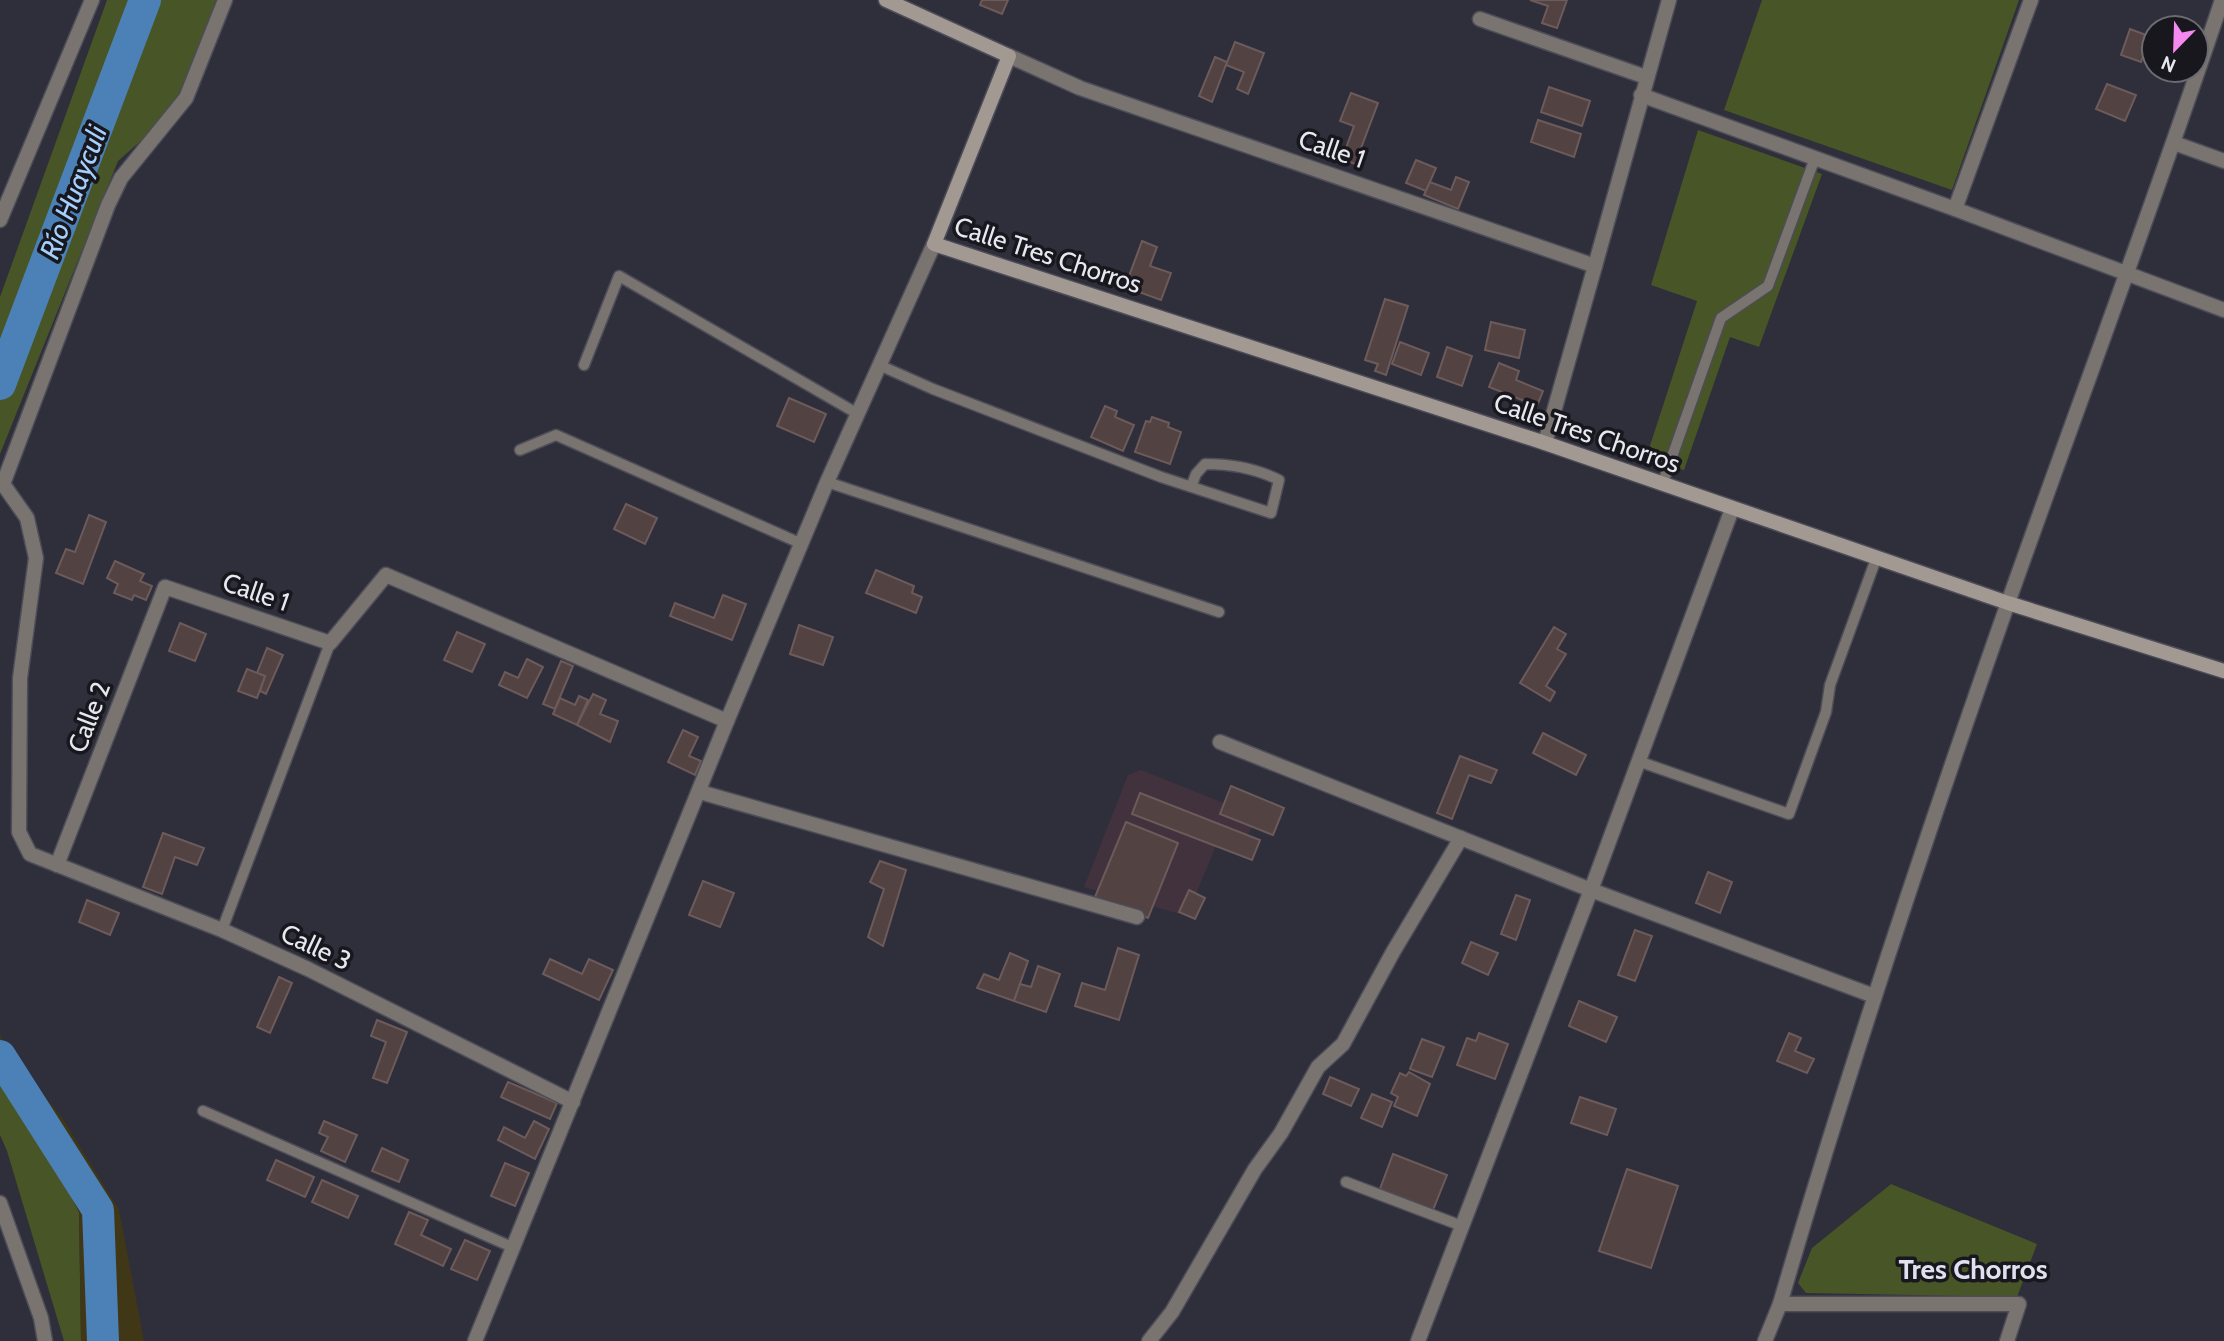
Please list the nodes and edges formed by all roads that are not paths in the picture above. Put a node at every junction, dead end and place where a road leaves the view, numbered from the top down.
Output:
1 (92, 0) edge
2 (225, 0) edge
3 (886, 0) edge
4 (1668, 0) edge
5 (2031, 0) edge
6 (2222, 0) edge
7 (1480, 19) dead end
8 (2219, 28) edge
9 (1009, 56) junction
10 (1646, 77) junction
11 (1641, 95) junction
12 (2174, 143) junction
13 (1815, 158) junction
14 (2224, 161) edge
15 (1955, 209) junction
16 (0, 220) edge
17 (934, 244) junction
18 (1595, 266) junction
19 (2126, 272) junction
20 (2224, 310) edge
21 (584, 365) dead end
22 (879, 365) junction
23 (858, 414) junction
24 (1545, 443) junction
25 (520, 450) dead end
26 (827, 482) junction
27 (2, 483) edge
28 (1662, 485) junction
29 (1191, 487) junction
30 (1732, 509) junction
31 (802, 544) junction
32 (1876, 559) junction
33 (166, 587) joint
34 (2008, 603) junction
35 (1219, 612) dead end
36 (330, 643) junction
37 (2224, 671) edge
38 (727, 721) junction
39 (1220, 742) dead end
40 (1638, 761) junction
41 (700, 792) junction
42 (1461, 838) junction
43 (57, 865) junction
44 (1591, 890) junction
45 (1137, 917) dead end
46 (222, 930) junction
47 (1874, 996) junction
48 (573, 1102) junction
49 (203, 1111) dead end
50 (1346, 1182) dead end
51 (0, 1203) edge
52 (1462, 1226) junction
53 (512, 1247) junction
54 (1780, 1304) junction
55 (45, 1341) edge
56 (475, 1341) edge
57 (1149, 1341) edge
58 (1418, 1341) edge
59 (1765, 1341) edge
60 (2007, 1341) edge

1 - 16 street
2 - 27 street
3 - 9 main road, Calle 1
4 - 10 street
5 - 15 street
6 - 8 street
7 - 10 street
8 - 12 street
9 - 17 main road
9 - 18 street, Calle 1
10 - 11 street
11 - 13 street
11 - 18 street
12 - 14 street
12 - 19 street
13 - 15 street
13 - 28 lane
15 - 19 street
17 - 22 street
17 - 24 main road, Calle Tres Chorros
18 - 24 street
19 - 20 street
19 - 34 street
21 - 23 lane
22 - 23 street
22 - 29 lane
23 - 26 street
24 - 28 main road, Calle Tres Chorros
25 - 31 lane
26 - 31 street
26 - 35 lane
27 - 43 street, Calle 3
28 - 30 main road, Calle Tres Chorros
29 - 29 lane
30 - 32 main road, Calle Tres Chorros
30 - 40 street
31 - 38 street
32 - 34 main road, Calle Tres Chorros
32 - 40 lane
33 - 36 street, Calle 1
33 - 43 street, Calle 2
34 - 37 main road, Calle Tres Chorros
34 - 47 street
36 - 38 street
36 - 46 lane
38 - 41 street
39 - 42 street
40 - 44 street
41 - 45 street
41 - 48 street
42 - 44 street
42 - 57 street
43 - 46 street, Calle 3
44 - 47 street
44 - 52 street
46 - 48 street, Calle 3
47 - 54 street
48 - 53 street
49 - 53 lane
50 - 52 lane
51 - 55 street
52 - 58 street
53 - 56 street
54 - 59 street
54 - 60 street

